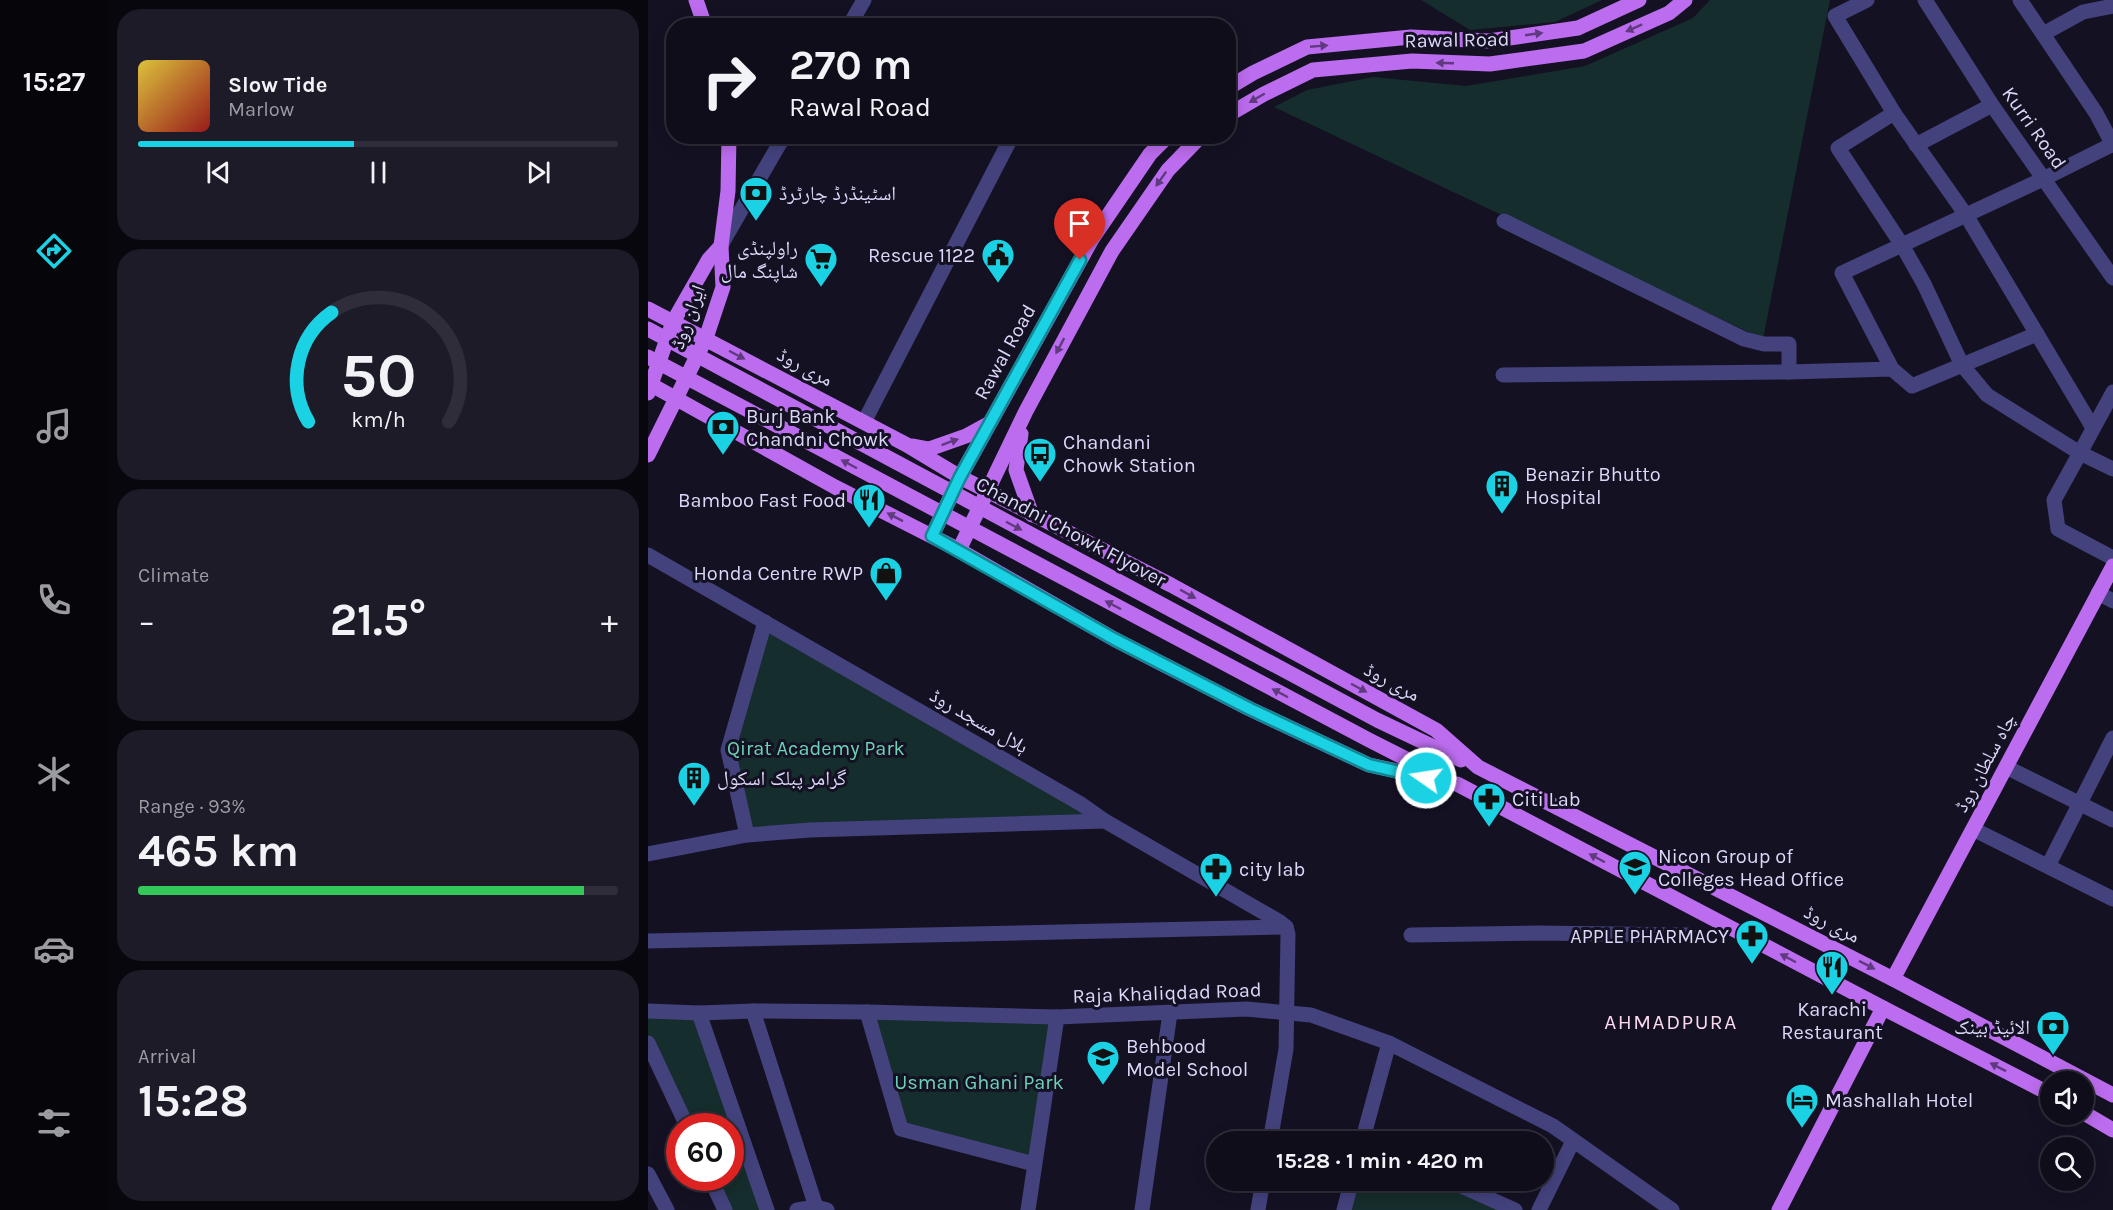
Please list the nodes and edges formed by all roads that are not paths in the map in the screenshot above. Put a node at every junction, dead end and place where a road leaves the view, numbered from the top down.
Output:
1 (696, 0) edge
2 (864, 0) edge
3 (1639, 0) edge
4 (1686, 0) edge
5 (1867, 0) edge
6 (1925, 0) edge
7 (2020, 0) edge
8 (2113, 6) edge
9 (702, 18) edge
10 (854, 18) edge
11 (2043, 34) junction
12 (1236, 83) edge
13 (1992, 105) junction
14 (1236, 110) edge
15 (1894, 113) junction
16 (729, 144) edge
17 (779, 144) edge
18 (1008, 144) edge
19 (1159, 144) edge
20 (1193, 144) edge
21 (2113, 144) edge
22 (1916, 145) junction
23 (2043, 179) junction
24 (1966, 215) junction
25 (1504, 221) dead end
26 (1902, 245) junction
27 (720, 246) junction
28 (2113, 278) edge
29 (648, 309) edge
30 (673, 322) junction
31 (648, 329) edge
32 (2037, 334) junction
33 (706, 338) junction
34 (648, 357) edge
35 (1962, 365) junction
36 (1892, 369) junction
37 (1789, 372) junction
38 (1503, 375) dead end
39 (649, 387) edge
40 (2113, 392) edge
41 (676, 399) junction
42 (1026, 411) junction
43 (864, 422) junction
44 (990, 423) junction
45 (2093, 428) junction
46 (907, 446) junction
47 (2080, 453) junction
48 (648, 455) edge
49 (2113, 469) edge
50 (960, 477) junction
51 (988, 492) junction
52 (1032, 515) junction
53 (932, 536) junction
54 (959, 550) junction
55 (648, 555) edge
56 (2113, 558) edge
57 (2113, 566) edge
58 (2098, 593) junction
59 (2113, 601) edge
60 (765, 622) junction
61 (2112, 742) edge
62 (1478, 767) junction
63 (2006, 767) junction
64 (1457, 784) junction
65 (2079, 803) junction
66 (2113, 820) edge
67 (1105, 821) junction
68 (1973, 829) junction
69 (747, 835) junction
70 (648, 854) edge
71 (2048, 866) junction
72 (2112, 896) edge
73 (1286, 927) junction
74 (1411, 935) dead end
75 (1690, 935) dead end
76 (648, 940) edge
77 (1893, 979) junction
78 (1883, 1008) junction
79 (648, 1011) edge
80 (753, 1011) junction
81 (867, 1011) junction
82 (1288, 1012) junction
83 (699, 1013) junction
84 (1170, 1013) junction
85 (1057, 1017) junction
86 (648, 1043) edge
87 (1389, 1043) junction
88 (2040, 1089) edge
89 (2113, 1094) edge
90 (681, 1113) edge
91 (2094, 1119) edge
92 (2113, 1130) edge
93 (1272, 1131) edge
94 (1365, 1131) edge
95 (1573, 1141) junction
96 (1034, 1164) junction
97 (648, 1174) edge
98 (716, 1191) edge
99 (1261, 1191) edge
100 (1349, 1191) edge
101 (1473, 1191) edge
102 (1664, 1208) edge
103 (822, 1209) edge
104 (666, 1210) edge
105 (725, 1210) edge
106 (767, 1210) edge
107 (797, 1210) edge
108 (1028, 1210) edge
109 (1142, 1210) edge
110 (1258, 1210) edge
111 (1344, 1210) edge
112 (1515, 1210) edge
113 (1539, 1210) edge
114 (1779, 1210) edge

1 - 9 main road
2 - 10 street
12 -> 3 main road, Rawal Road
4 -> 14 main road, Rawal Road
5 - 15 street
6 - 13 street, Kurri Road
7 - 11 street
8 - 11 street
11 - 21 street
13 - 22 street
13 - 23 street, Kurri Road
15 - 22 street
15 - 26 street
16 - 27 main road, ایران روڈ
17 - 27 street
18 - 43 street
19 - 44 main road, Rawal Road
20 -> 42 main road
21 - 23 street
22 - 24 street
23 - 24 street
23 - 28 street, Kurri Road
24 - 26 street
24 - 32 street
25 - 37 street
26 - 35 street
26 - 36 street
27 - 30 main road, ایران روڈ
27 - 33 main road, ایران روڈ
29 - 30 main road, مری روڈ
30 - 33 main road, مری روڈ
30 - 39 main road, ایران روڈ
31 -> 62 main road, Chandni Chowk Flyover
32 - 35 street
32 - 45 street
33 - 41 main road, ایران روڈ
33 -> 43 main road, مری روڈ
64 -> 34 main road
35 - 36 street
35 - 47 street
36 - 37 street
37 - 38 street
39 - 41 main road
40 - 45 street
41 - 48 main road, ایران روڈ
53 -> 41 main road
42 - 51 main road
42 - 52 main road
43 - 46 main road, مری روڈ
46 -> 44 main road
44 - 50 main road, Rawal Road
45 - 47 street
46 - 50 main road, مری روڈ
47 - 49 street
47 - 56 street
50 - 51 main road, مری روڈ
50 - 53 main road, Rawal Road
51 - 52 main road, مری روڈ
51 - 54 main road
52 -> 62 main road, مری روڈ
53 - 54 main road
54 - 64 main road
55 - 60 street, ہلال مسجد روڈ
57 - 58 main road, چاہ سلطان روڈ
58 - 59 street
58 - 63 main road, چاہ سلطان روڈ
60 - 67 street, ہلال مسجد روڈ
60 - 69 street
61 - 65 street
62 -> 77 main road, مری روڈ
63 - 65 street
63 - 68 main road, چاہ سلطان روڈ
78 -> 64 main road
65 - 66 street
65 - 71 street
67 - 69 street
67 - 73 street, ہلال مسجد روڈ
68 - 71 street
68 - 77 main road, چاہ سلطان روڈ
69 - 70 street
71 - 72 street
73 - 76 street
73 - 82 street
74 - 75 street
77 - 89 main road, مری روڈ
88 -> 78 main road
78 - 114 main road
79 - 83 street, Raja Khaliqdad Road
80 - 81 street, Raja Khaliqdad Road
80 - 83 street, Raja Khaliqdad Road
80 - 103 street
81 - 85 street, Raja Khaliqdad Road
81 - 96 street
82 - 84 street, Raja Khaliqdad Road
82 - 87 street, Raja Khaliqdad Road
82 - 93 street
83 - 106 street
84 - 85 street, Raja Khaliqdad Road
84 - 109 street
85 - 96 street
86 - 90 street
87 - 94 street
87 - 95 street, Raja Khaliqdad Road
91 - 92 main road
95 - 102 street, Raja Khaliqdad Road
95 - 113 street
96 - 108 street
97 - 104 street
98 - 105 street
99 - 110 street
100 - 111 street
101 - 112 street
103 - 107 street

